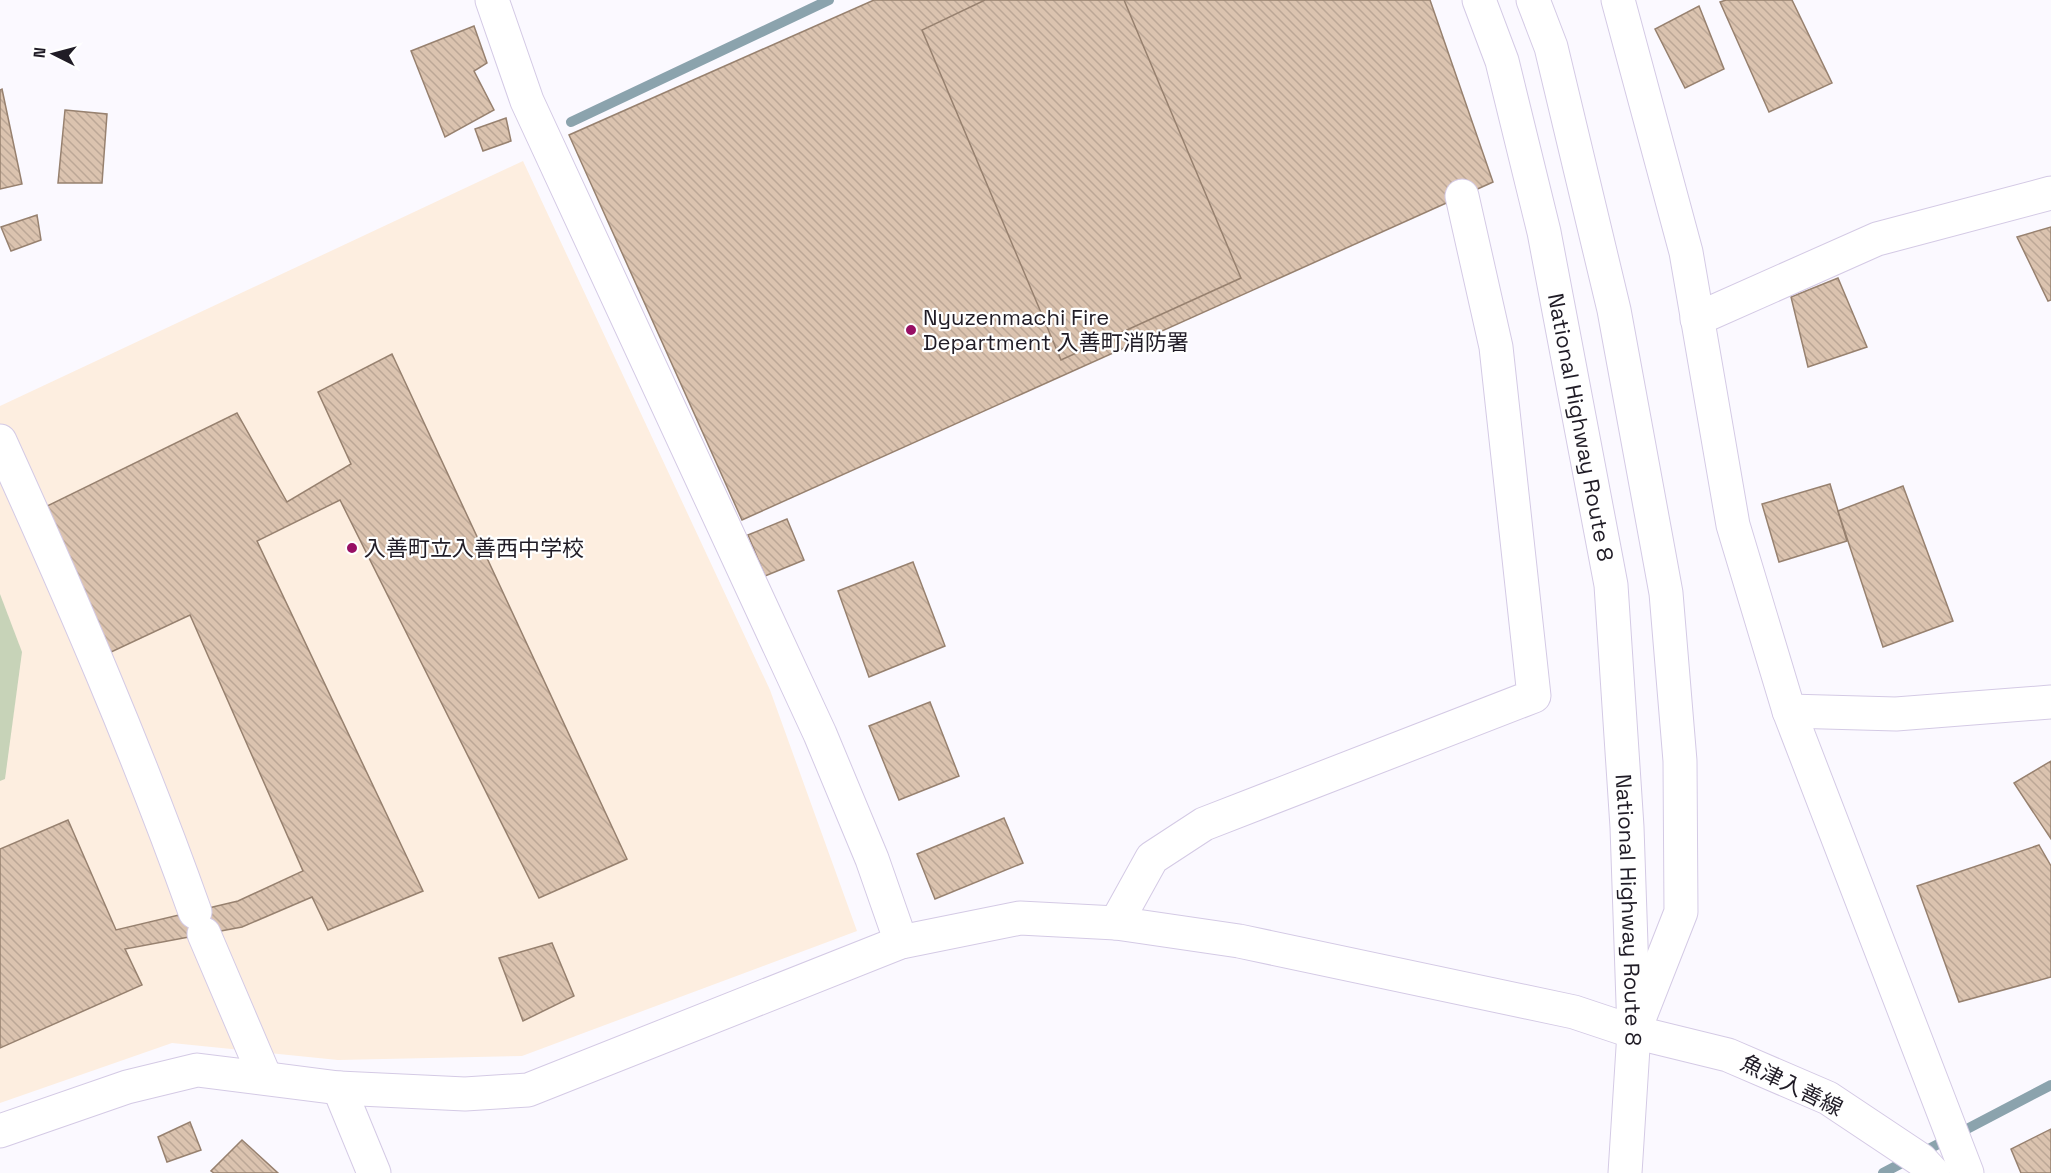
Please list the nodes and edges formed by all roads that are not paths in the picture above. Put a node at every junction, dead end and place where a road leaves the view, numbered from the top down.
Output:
1 (492, 0) edge
2 (1479, 0) edge
3 (1533, 0) edge
4 (1618, 0) edge
5 (2051, 193) edge
6 (1462, 196) dead end
7 (1697, 319) junction
8 (0, 441) edge
9 (2051, 702) edge
10 (1789, 711) junction
11 (1116, 923) junction
12 (901, 942) junction
13 (1634, 1032) junction
14 (265, 1077) junction
15 (339, 1088) junction
16 (0, 1131) edge
17 (374, 1173) edge
18 (1624, 1173) edge
19 (1933, 1173) edge
20 (1967, 1173) edge

1 - 12 main road
2 - 13 main road, National Highway Route 8
3 - 13 main road, National Highway Route 8
4 - 7 main road
5 - 7 main road
6 - 11 main road
7 - 10 main road
8 - 14 main road
9 - 10 main road
10 - 20 main road
11 - 12 main road, 魚津入善線
11 - 13 main road, 魚津入善線
12 - 15 main road, 魚津入善線
13 - 18 main road
13 - 19 main road, 魚津入善線
14 - 15 main road, 魚津入善線
14 - 16 main road, 魚津入善線
15 - 17 main road

